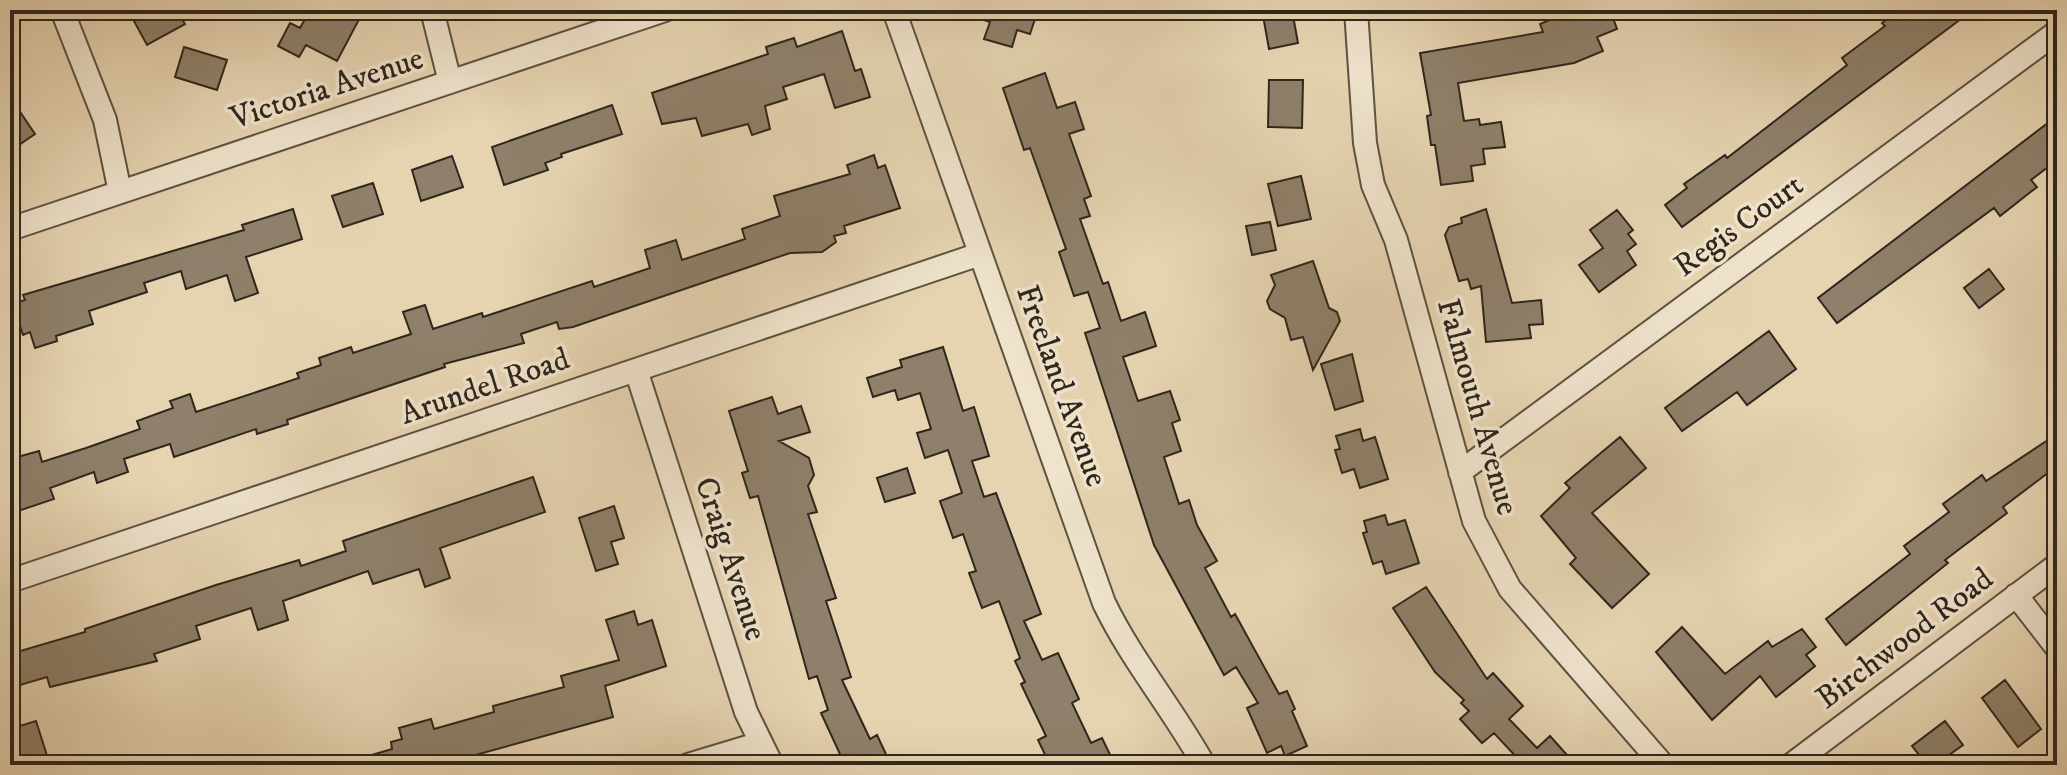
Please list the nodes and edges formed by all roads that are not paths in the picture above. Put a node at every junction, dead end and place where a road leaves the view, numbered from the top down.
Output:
1 (62, 10) edge
2 (432, 10) edge
3 (665, 10) edge
4 (894, 10) edge
5 (1356, 10) edge
6 (2057, 32) edge
7 (450, 82) junction
8 (120, 192) junction
9 (10, 229) edge
10 (980, 254) junction
11 (636, 370) junction
12 (1460, 472) junction
13 (2057, 565) edge
14 (10, 581) edge
15 (2016, 595) junction
16 (2057, 648) edge
17 (761, 743) junction
18 (688, 765) edge
19 (772, 765) edge
20 (1204, 765) edge
21 (1663, 765) edge
22 (1791, 765) edge

1 - 8 street
2 - 7 street
3 - 7 street, Victoria Avenue
4 - 10 street, Freeland Avenue
5 - 12 street, Falmouth Avenue
6 - 12 street, Regis Court
7 - 8 street, Victoria Avenue
8 - 9 street, Victoria Avenue
10 - 11 street, Arundel Road
10 - 20 street, Freeland Avenue
11 - 14 street, Arundel Road
11 - 17 street, Craig Avenue
12 - 21 street, Falmouth Avenue
13 - 15 street, Birchwood Road
15 - 16 street
15 - 22 street, Birchwood Road
17 - 18 street
17 - 19 street, Craig Avenue

